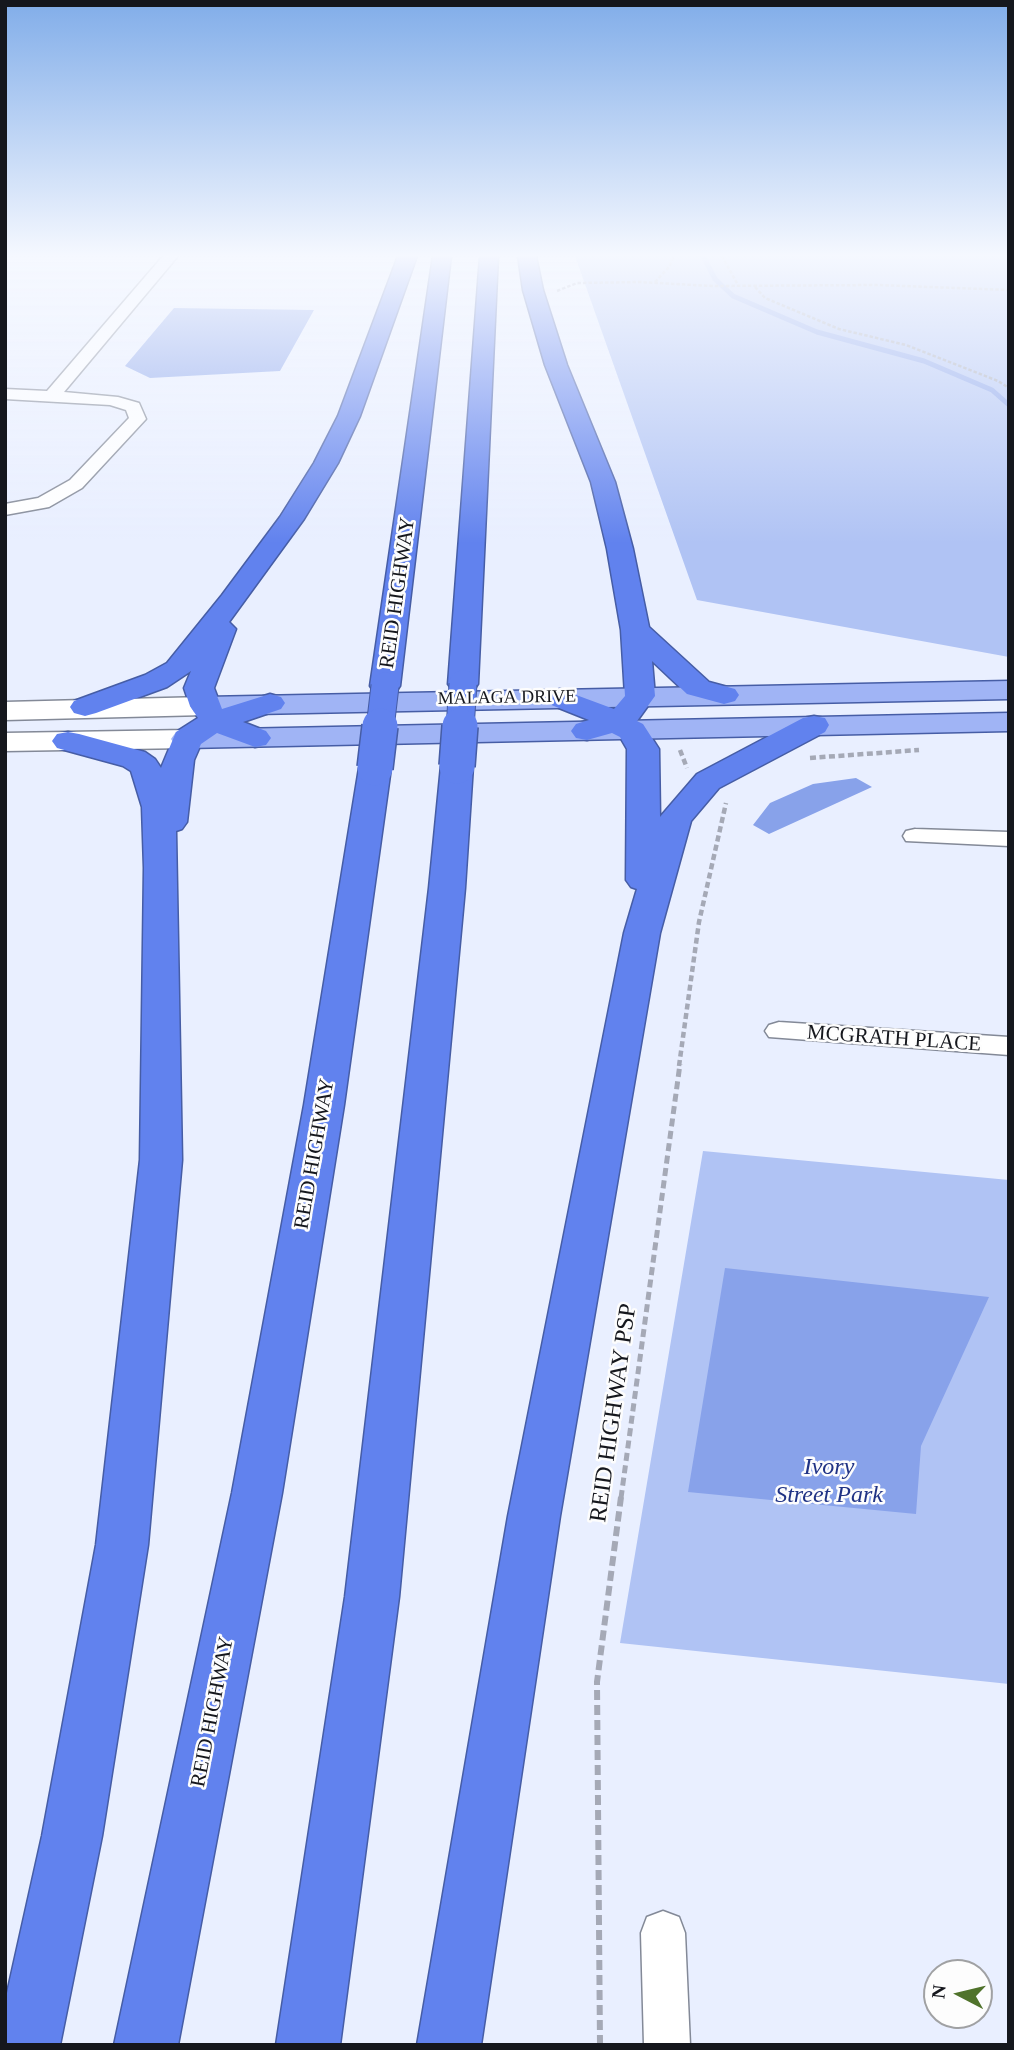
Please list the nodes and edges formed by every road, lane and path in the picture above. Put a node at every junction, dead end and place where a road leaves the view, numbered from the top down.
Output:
1 (91, 352) edge
2 (373, 352) edge
3 (430, 352) edge
4 (483, 352) edge
5 (552, 352) edge
6 (923, 352) edge
7 (1009, 388) edge
8 (5, 394) edge
9 (52, 397) junction
10 (5, 510) edge
11 (232, 601) junction
12 (635, 630) junction
13 (1009, 690) edge
14 (724, 695) junction
15 (640, 696) junction
16 (560, 698) junction
17 (270, 703) joint
18 (85, 707) junction
19 (5, 711) edge
20 (210, 714) junction
21 (1009, 722) edge
22 (814, 725) junction
23 (611, 728) junction
24 (255, 738) junction
25 (187, 739) junction
26 (68, 741) junction
27 (5, 743) edge
28 (929, 749) dead end
29 (808, 758) dead end
30 (729, 792) dead end
31 (915, 836) dead end
32 (1009, 839) edge
33 (161, 868) junction
34 (642, 933) junction
35 (779, 1031) dead end
36 (1009, 1046) edge
37 (663, 1933) dead end
38 (28, 2045) edge
39 (146, 2045) edge
40 (308, 2045) edge
41 (449, 2045) edge
42 (600, 2045) edge
43 (667, 2045) edge

1 - 9 street
2 - 11 highway
3 - 39 highway, REID HIGHWAY, bridge
4 - 40 highway, bridge
5 - 12 highway
6 - 7 path
8 - 9 street
9 - 10 street
11 - 18 highway
11 - 20 highway
12 - 14 highway
12 - 15 highway
13 - 14 main road, MALAGA DRIVE
14 - 15 main road, MALAGA DRIVE
15 - 16 main road, MALAGA DRIVE
15 - 23 highway
16 - 17 main road, MALAGA DRIVE
16 - 23 highway
17 - 20 highway
18 - 19 main road
18 - 20 main road
20 - 24 highway
20 - 25 highway
21 - 22 main road, MALAGA DRIVE
22 - 23 main road, MALAGA DRIVE
22 - 34 highway
23 - 24 main road, MALAGA DRIVE
23 - 34 highway
24 - 25 main road, MALAGA DRIVE
25 - 26 main road, MALAGA DRIVE
25 - 33 highway
26 - 27 main road, MALAGA DRIVE
26 - 33 highway
28 - 29 path
30 - 42 path, REID HIGHWAY PSP
31 - 32 street
33 - 38 highway
34 - 41 highway
35 - 36 street, MCGRATH PLACE
37 - 43 street

